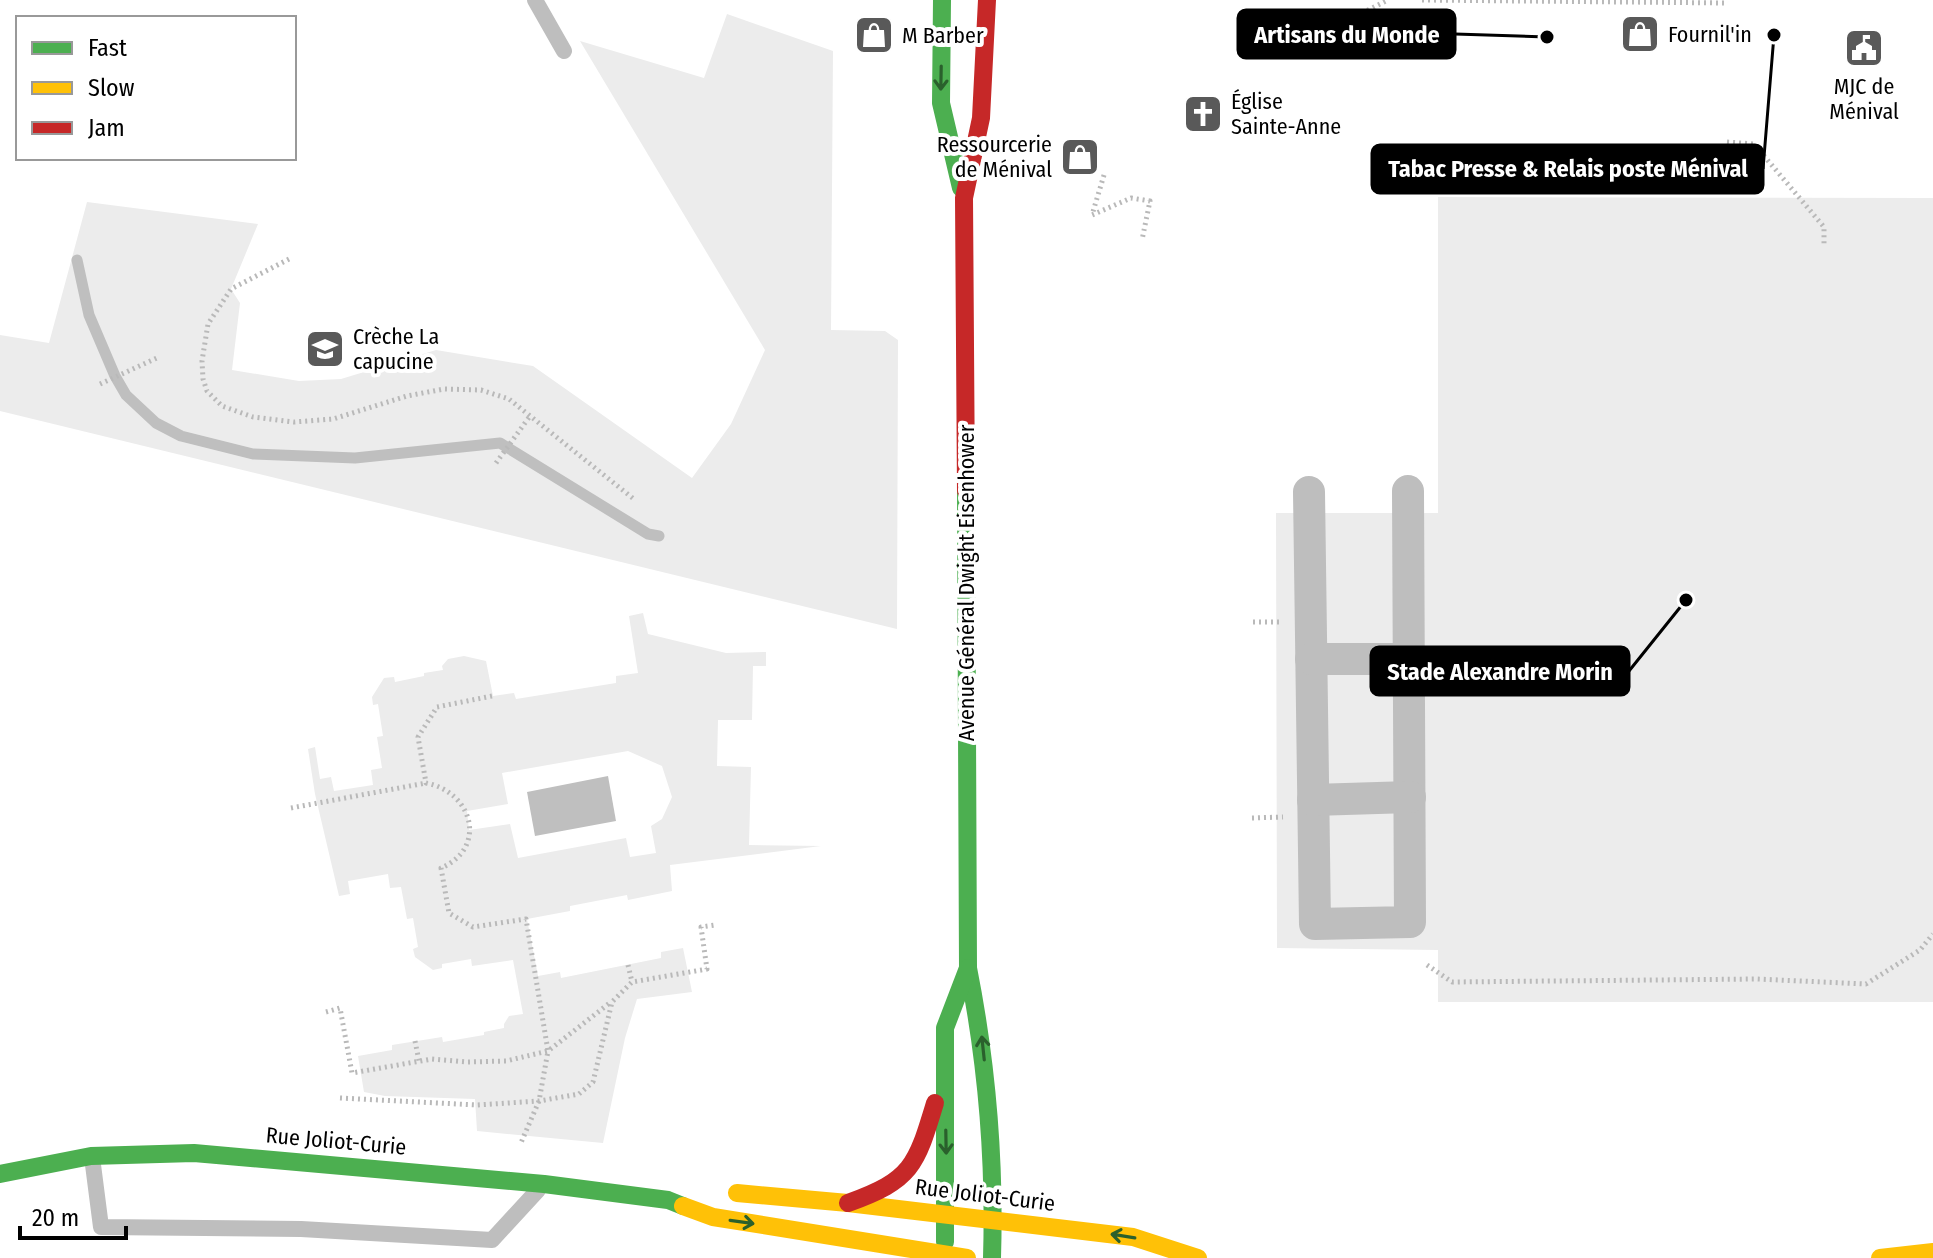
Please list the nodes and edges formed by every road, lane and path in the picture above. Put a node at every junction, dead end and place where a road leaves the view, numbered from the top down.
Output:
1 (535, 0) edge
2 (942, 0) edge
3 (987, 0) edge
4 (1388, 0) edge
5 (1422, 0) edge
6 (1476, 0) edge
7 (1530, 1) edge
8 (1728, 3) dead end
9 (1353, 38) dead end
10 (564, 51) dead end
11 (1727, 142) dead end
12 (1104, 175) dead end
13 (964, 198) junction
14 (1142, 240) dead end
15 (1824, 247) dead end
16 (289, 259) dead end
17 (159, 357) dead end
18 (100, 384) dead end
19 (530, 416) junction
20 (496, 463) dead end
21 (1408, 491) dead end
22 (1309, 492) dead end
23 (635, 500) dead end
24 (1311, 659) junction
25 (1410, 659) junction
26 (492, 696) dead end
27 (426, 783) junction
28 (1410, 797) junction
29 (1313, 800) junction
30 (291, 808) dead end
31 (715, 925) dead end
32 (1933, 934) edge
33 (628, 965) dead end
34 (1427, 965) dead end
35 (968, 968) junction
36 (632, 982) junction
37 (612, 1002) junction
38 (326, 1012) dead end
39 (415, 1041) dead end
40 (548, 1051) junction
41 (419, 1061) junction
42 (945, 1071) junction
43 (340, 1098) dead end
44 (539, 1101) junction
45 (91, 1156) junction
46 (0, 1174) edge
47 (515, 1182) junction
48 (544, 1184) junction
49 (668, 1200) junction
50 (848, 1203) junction
51 (946, 1214) junction
52 (994, 1220) junction
53 (1933, 1252) edge
54 (952, 1257) edge
55 (992, 1258) edge
56 (1198, 1258) edge
57 (1880, 1258) edge

1 - 10 lane
2 -> 13 main road, Avenue Général Dwight Eisenhower
3 - 13 main road, Avenue Général Dwight Eisenhower
4 - 9 path
5 - 6 path
6 - 7 path
7 - 8 path
11 - 15 path
12 - 14 path
13 - 35 main road, Avenue Général Dwight Eisenhower
16 - 19 path
17 - 18 path
19 - 20 path
19 - 23 path
21 - 25 street
22 - 24 street
24 - 25 street
24 - 29 street
25 - 28 street
26 - 27 path
27 - 30 path
27 - 40 path
28 - 29 street
28 - 29 street
31 - 36 path
32 - 34 path
33 - 36 path
35 - 42 main road, Avenue Général Dwight Eisenhower
52 -> 35 main road, Avenue Général Dwight Eisenhower
36 - 37 path
37 - 40 path
37 - 44 path
38 - 41 path
39 - 41 path
40 - 41 path
40 - 44 path
42 - 50 main road
42 -> 51 main road, Avenue Général Dwight Eisenhower
43 - 44 path
44 - 47 path
45 - 46 main road, Rue Joliot-Curie
45 - 47 main road, Rue Joliot-Curie
45 - 48 lane
47 - 48 main road, Rue Joliot-Curie
48 - 49 main road, Rue Joliot-Curie
49 - 50 main road, Rue Joliot-Curie
49 -> 54 main road, Rue Joliot-Curie
50 - 51 main road, Rue Joliot-Curie
51 - 52 main road, Rue Joliot-Curie
51 - 54 main road, Avenue Général Dwight Eisenhower
52 - 55 main road, Avenue Général Dwight Eisenhower
56 -> 52 main road, Rue Joliot-Curie
53 - 57 main road

